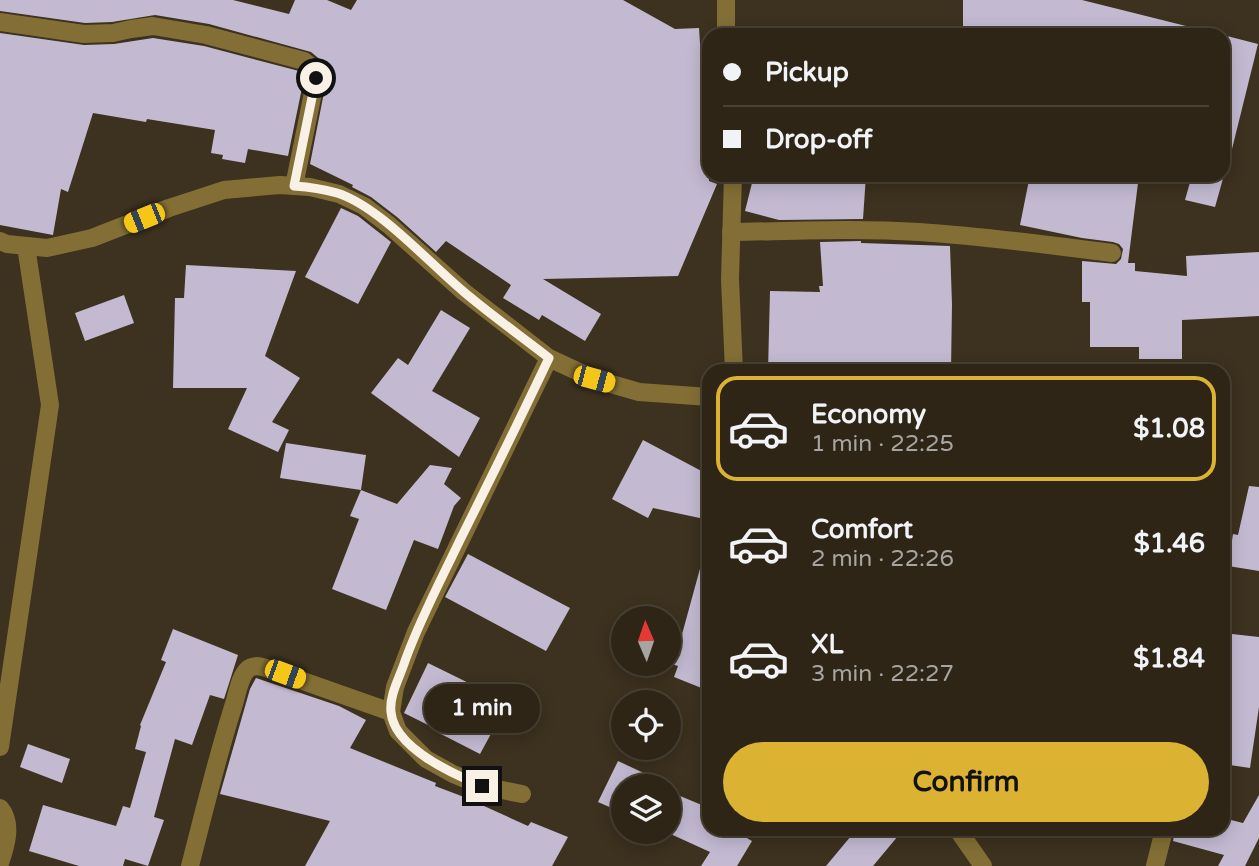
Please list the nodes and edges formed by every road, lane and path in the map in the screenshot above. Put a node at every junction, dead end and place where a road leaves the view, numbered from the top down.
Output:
1 (726, 0) edge
2 (0, 22) edge
3 (726, 28) edge
4 (733, 182) edge
5 (294, 186) junction
6 (731, 232) junction
7 (0, 241) edge
8 (26, 246) junction
9 (1112, 253) dead end
10 (549, 358) junction
11 (734, 364) edge
12 (702, 396) edge
13 (391, 712) junction
14 (0, 747) edge
15 (522, 794) dead end
16 (0, 808) edge
17 (962, 836) edge
18 (1162, 836) edge
19 (0, 863) edge
20 (190, 866) edge
21 (983, 866) edge
22 (1155, 866) edge

1 - 3 street
2 - 5 street
4 - 6 street
5 - 8 street
5 - 10 street
6 - 9 street
6 - 11 street
7 - 8 street
8 - 14 street
10 - 12 street
10 - 13 street
13 - 15 street
13 - 20 street
16 - 19 street
17 - 21 street
18 - 22 street

